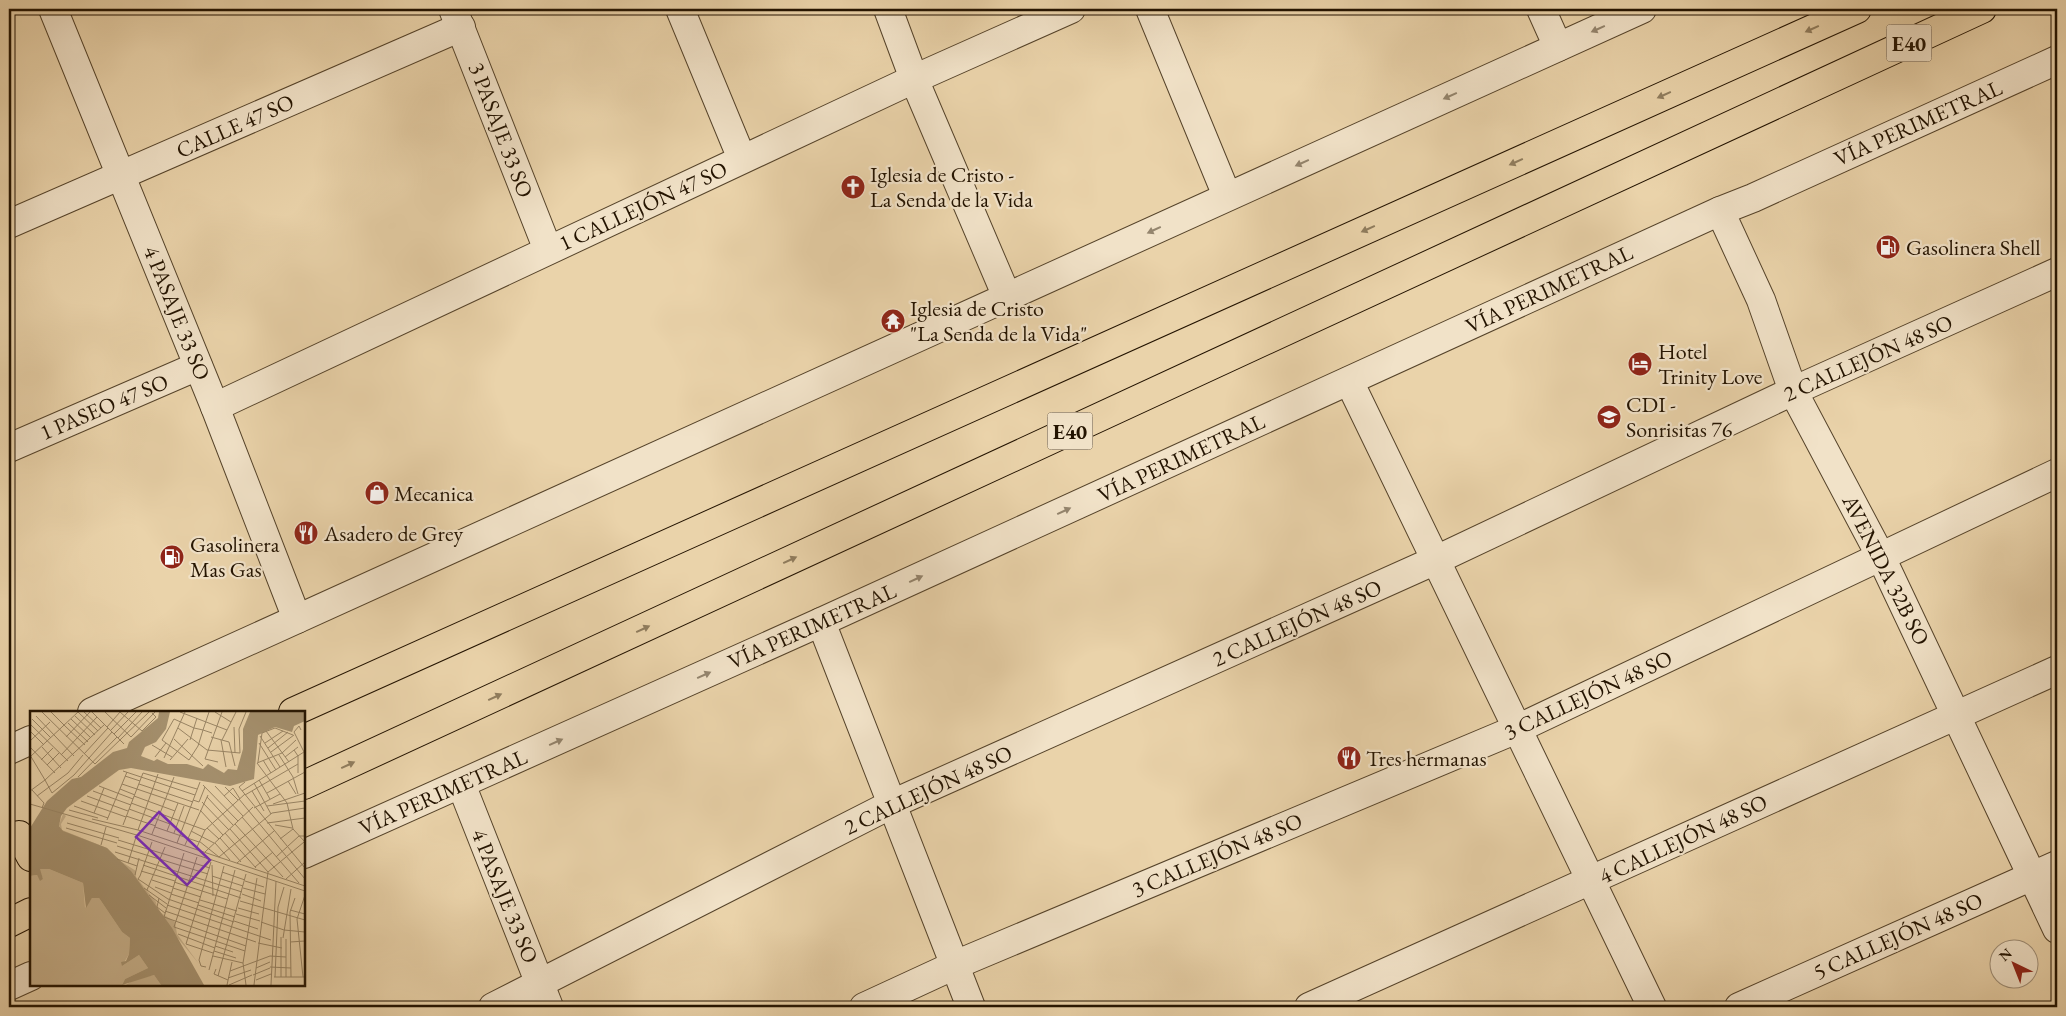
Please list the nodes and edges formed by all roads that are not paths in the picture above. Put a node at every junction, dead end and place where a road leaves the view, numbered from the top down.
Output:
1 (53, 9) edge
2 (680, 9) edge
3 (888, 9) edge
4 (1071, 9) edge
5 (1150, 9) edge
6 (1541, 9) edge
7 (1642, 9) edge
8 (1857, 9) edge
9 (1982, 9) edge
10 (457, 18) edge
11 (1558, 47) junction
12 (2057, 60) edge
13 (914, 79) junction
14 (742, 159) junction
15 (122, 176) junction
16 (1227, 196) junction
17 (1720, 211) junction
18 (9, 224) edge
19 (548, 250) junction
20 (2057, 272) edge
21 (1007, 297) junction
22 (198, 366) junction
23 (1349, 381) junction
24 (1793, 391) junction
25 (216, 406) junction
26 (9, 448) edge
27 (2057, 473) edge
28 (1882, 557) junction
29 (1436, 560) junction
30 (297, 619) junction
31 (821, 622) junction
32 (2057, 670) edge
33 (94, 711) edge
34 (295, 711) edge
35 (1957, 714) junction
36 (1517, 729) junction
37 (30, 740) edge
38 (9, 750) edge
39 (461, 784) junction
40 (305, 785) edge
41 (892, 804) junction
42 (305, 854) edge
43 (2057, 865) edge
44 (2033, 876) junction
45 (1591, 881) junction
46 (30, 912) edge
47 (9, 923) edge
48 (2057, 929) edge
49 (955, 965) junction
50 (30, 976) edge
51 (9, 986) edge
52 (545, 995) edge
53 (493, 1007) edge
54 (864, 1007) edge
55 (971, 1007) edge
56 (1309, 1007) edge
57 (1652, 1007) edge
58 (1739, 1007) edge

1 - 15 street, 4 PASAJE 33 SO
2 - 14 street
3 - 13 street
4 - 13 street, 1 CALLEJÓN 47 SO
5 - 16 street
6 - 11 street
7 -> 11 street
8 -> 34 highway, E40
40 -> 9 highway, E40
10 - 15 street, CALLE 47 SO
10 - 19 street, 3 PASAJE 33 SO
11 -> 16 street
12 - 17 street, VÍA PERIMETRAL
13 - 14 street, 1 CALLEJÓN 47 SO
13 - 21 street
14 - 19 street, 1 CALLEJÓN 47 SO
15 - 18 street, CALLE 47 SO
15 - 22 street, 4 PASAJE 33 SO
16 -> 21 street
17 - 23 street, VÍA PERIMETRAL
17 - 24 street, AVENIDA 32B SO
19 - 25 street, 1 CALLEJÓN 47 SO
20 - 24 street, 2 CALLEJÓN 48 SO
21 - 30 street
22 - 25 street, 4 PASAJE 33 SO
22 - 26 street, 1 PASEO 47 SO
23 - 29 street
31 -> 23 street, VÍA PERIMETRAL
24 - 28 street, AVENIDA 32B SO
24 - 29 street, 2 CALLEJÓN 48 SO
25 - 30 street, 4 PASAJE 33 SO
27 - 28 street, 3 CALLEJÓN 48 SO
28 - 35 street, AVENIDA 32B SO
28 - 36 street, 3 CALLEJÓN 48 SO
29 - 36 street
29 - 41 street, 2 CALLEJÓN 48 SO
30 - 33 street
39 -> 31 street, VÍA PERIMETRAL
31 - 41 street
32 - 35 street, 4 CALLEJÓN 48 SO
35 - 44 street, AVENIDA 32B SO
35 - 45 street, 4 CALLEJÓN 48 SO
36 - 45 street
36 - 49 street, 3 CALLEJÓN 48 SO
37 - 38 street
39 - 42 street, VÍA PERIMETRAL
39 - 52 street, 4 PASAJE 33 SO
41 - 49 street
41 - 52 street, 2 CALLEJÓN 48 SO
43 - 44 street, 5 CALLEJÓN 48 SO
44 - 48 street, AVENIDA 32B SO
44 - 58 street, 5 CALLEJÓN 48 SO
45 - 56 street, 4 CALLEJÓN 48 SO
45 - 57 street
46 - 47 highway
49 - 54 street, 3 CALLEJÓN 48 SO
49 - 55 street
50 - 51 street
52 - 53 street, 2 CALLEJÓN 48 SO

